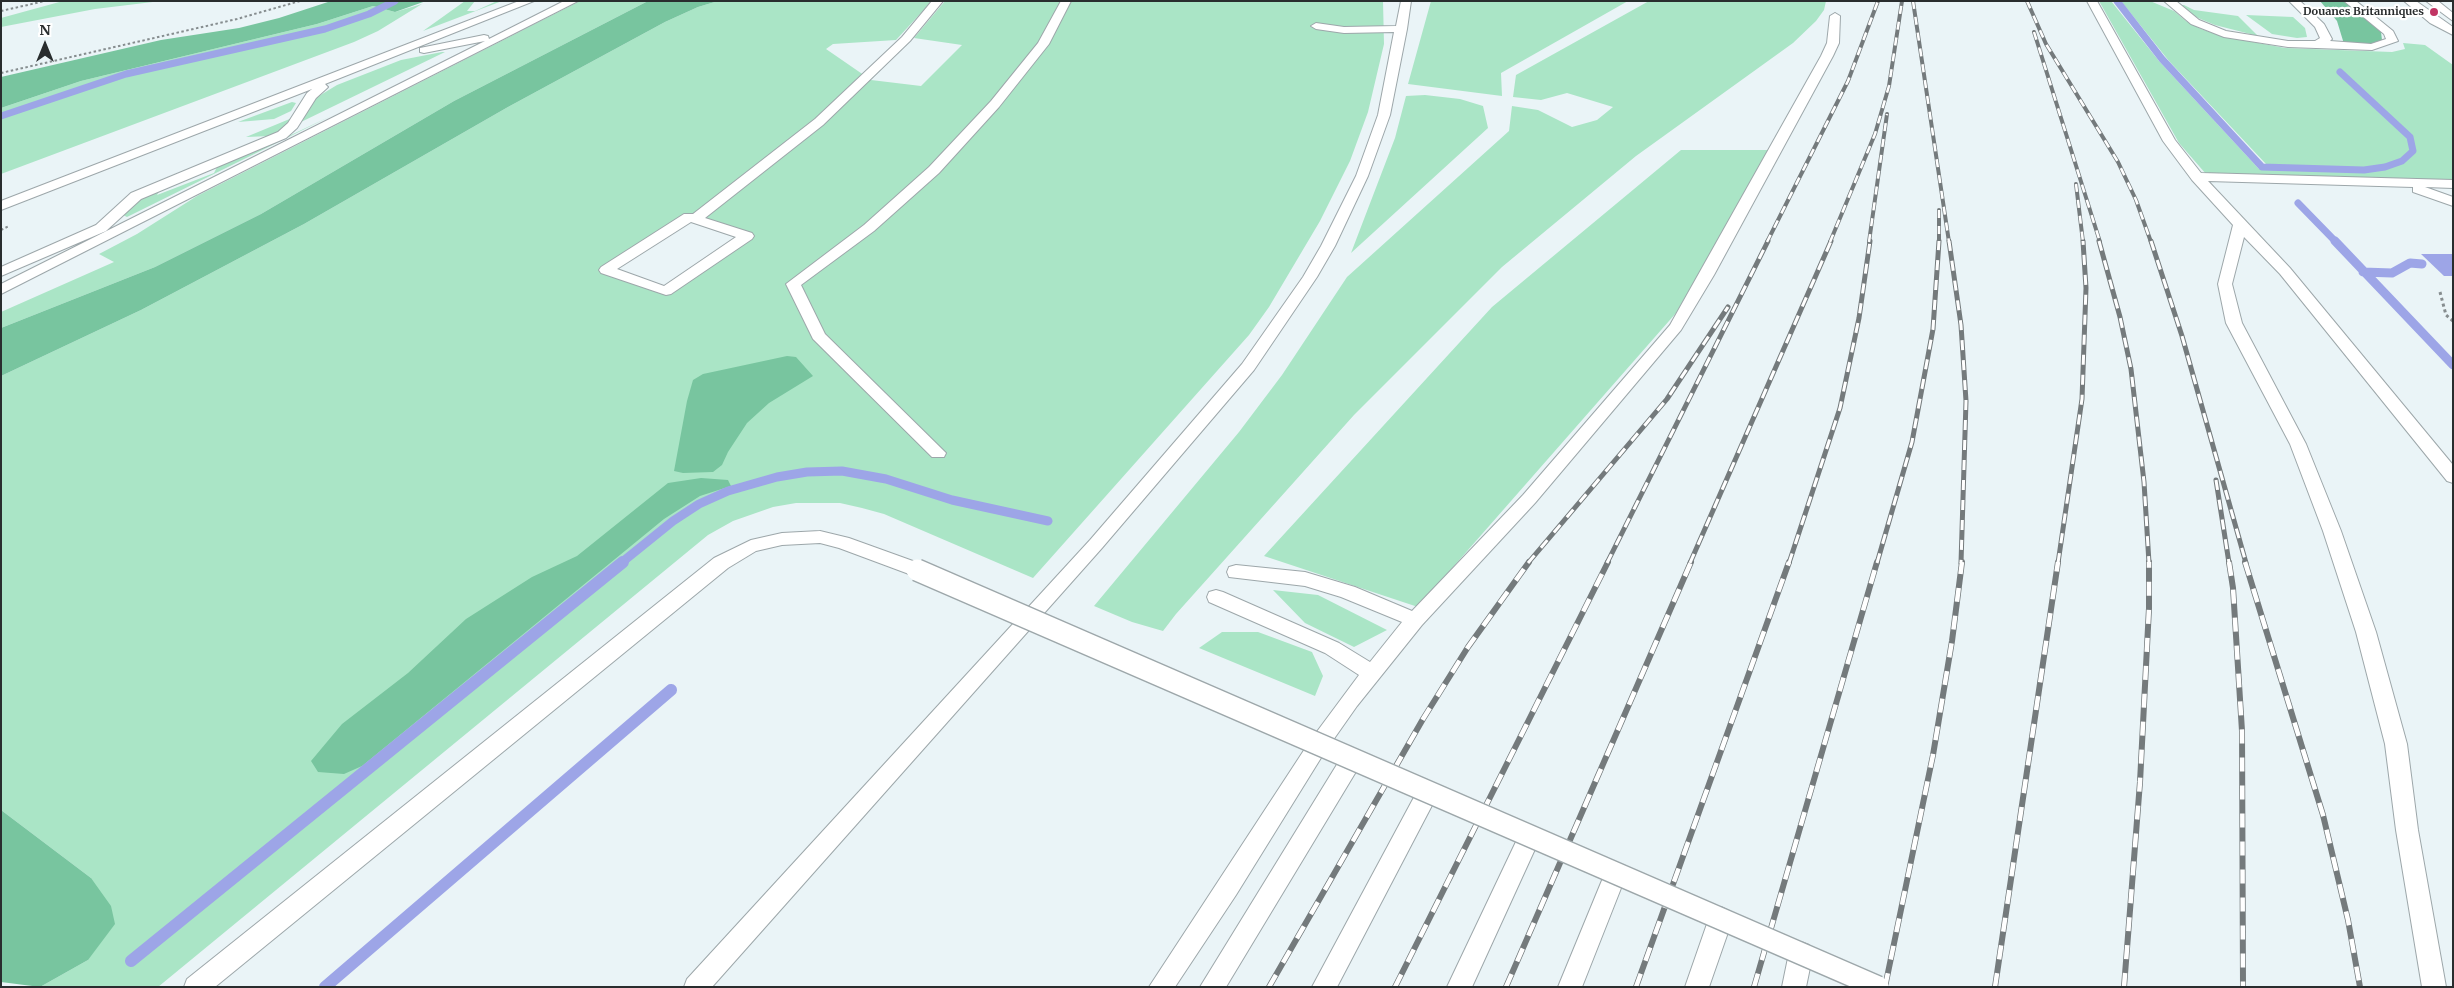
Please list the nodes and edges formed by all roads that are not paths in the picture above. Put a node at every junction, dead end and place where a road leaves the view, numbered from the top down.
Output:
1 (517, 1) edge
2 (529, 1) edge
3 (563, 1) edge
4 (573, 1) edge
5 (938, 1) edge
6 (1066, 1) edge
7 (1406, 1) edge
8 (2092, 1) edge
9 (2169, 1) edge
10 (2294, 1) edge
11 (2349, 1) edge
12 (2409, 1) edge
13 (2431, 1) edge
14 (1835, 16) dead end
15 (2453, 18) edge
16 (1316, 26) dead end
17 (1402, 29) junction
18 (2453, 32) edge
19 (499, 33) junction
20 (470, 42) junction
21 (2317, 44) junction
22 (322, 87) junction
23 (282, 135) junction
24 (2197, 178) junction
25 (2399, 183) junction
26 (2453, 184) edge
27 (1, 199) edge
28 (2453, 202) edge
29 (1, 206) edge
30 (1, 213) edge
31 (695, 219) junction
32 (2240, 225) junction
33 (1, 272) edge
34 (1, 284) edge
35 (1, 290) edge
36 (938, 453) dead end
37 (2453, 477) edge
38 (1236, 572) dead end
39 (1216, 598) dead end
40 (1415, 620) junction
41 (1372, 673) junction
42 (1352, 759) junction
43 (1428, 792) junction
44 (1530, 836) junction
45 (1616, 873) junction
46 (1721, 918) junction
47 (1801, 953) junction
48 (196, 987) edge
49 (696, 987) edge
50 (1161, 987) edge
51 (1212, 987) edge
52 (1324, 987) edge
53 (1459, 987) edge
54 (1570, 987) edge
55 (1697, 987) edge
56 (1794, 987) edge
57 (1878, 987) edge
58 (2434, 987) edge

1 - 27 lane
2 - 29 lane
3 - 19 lane
4 - 35 lane
5 - 31 lane
6 - 36 lane
7 - 17 lane
8 - 24 lane
9 - 21 lane
10 - 21 lane
11 - 21 lane
12 - 18 lane
13 - 15 lane
14 - 40 lane
16 - 17 lane
17 - 49 lane
19 - 20 lane
19 - 34 lane
20 - 22 lane
20 - 23 lane
22 - 23 lane
22 - 30 lane
23 - 33 lane
24 - 25 lane
24 - 32 lane
25 - 26 lane
25 - 28 lane
31 - 31 lane
32 - 37 lane
32 - 58 lane
38 - 40 lane
39 - 41 lane
40 - 41 lane
41 - 50 lane
42 - 43 lane, bridge
42 - 48 lane, bridge
42 - 51 lane
43 - 44 lane, bridge
43 - 52 lane
44 - 45 lane, bridge
44 - 53 lane
45 - 46 lane, bridge
45 - 54 lane
46 - 47 lane, bridge
46 - 55 lane
47 - 56 lane
47 - 57 lane, bridge

